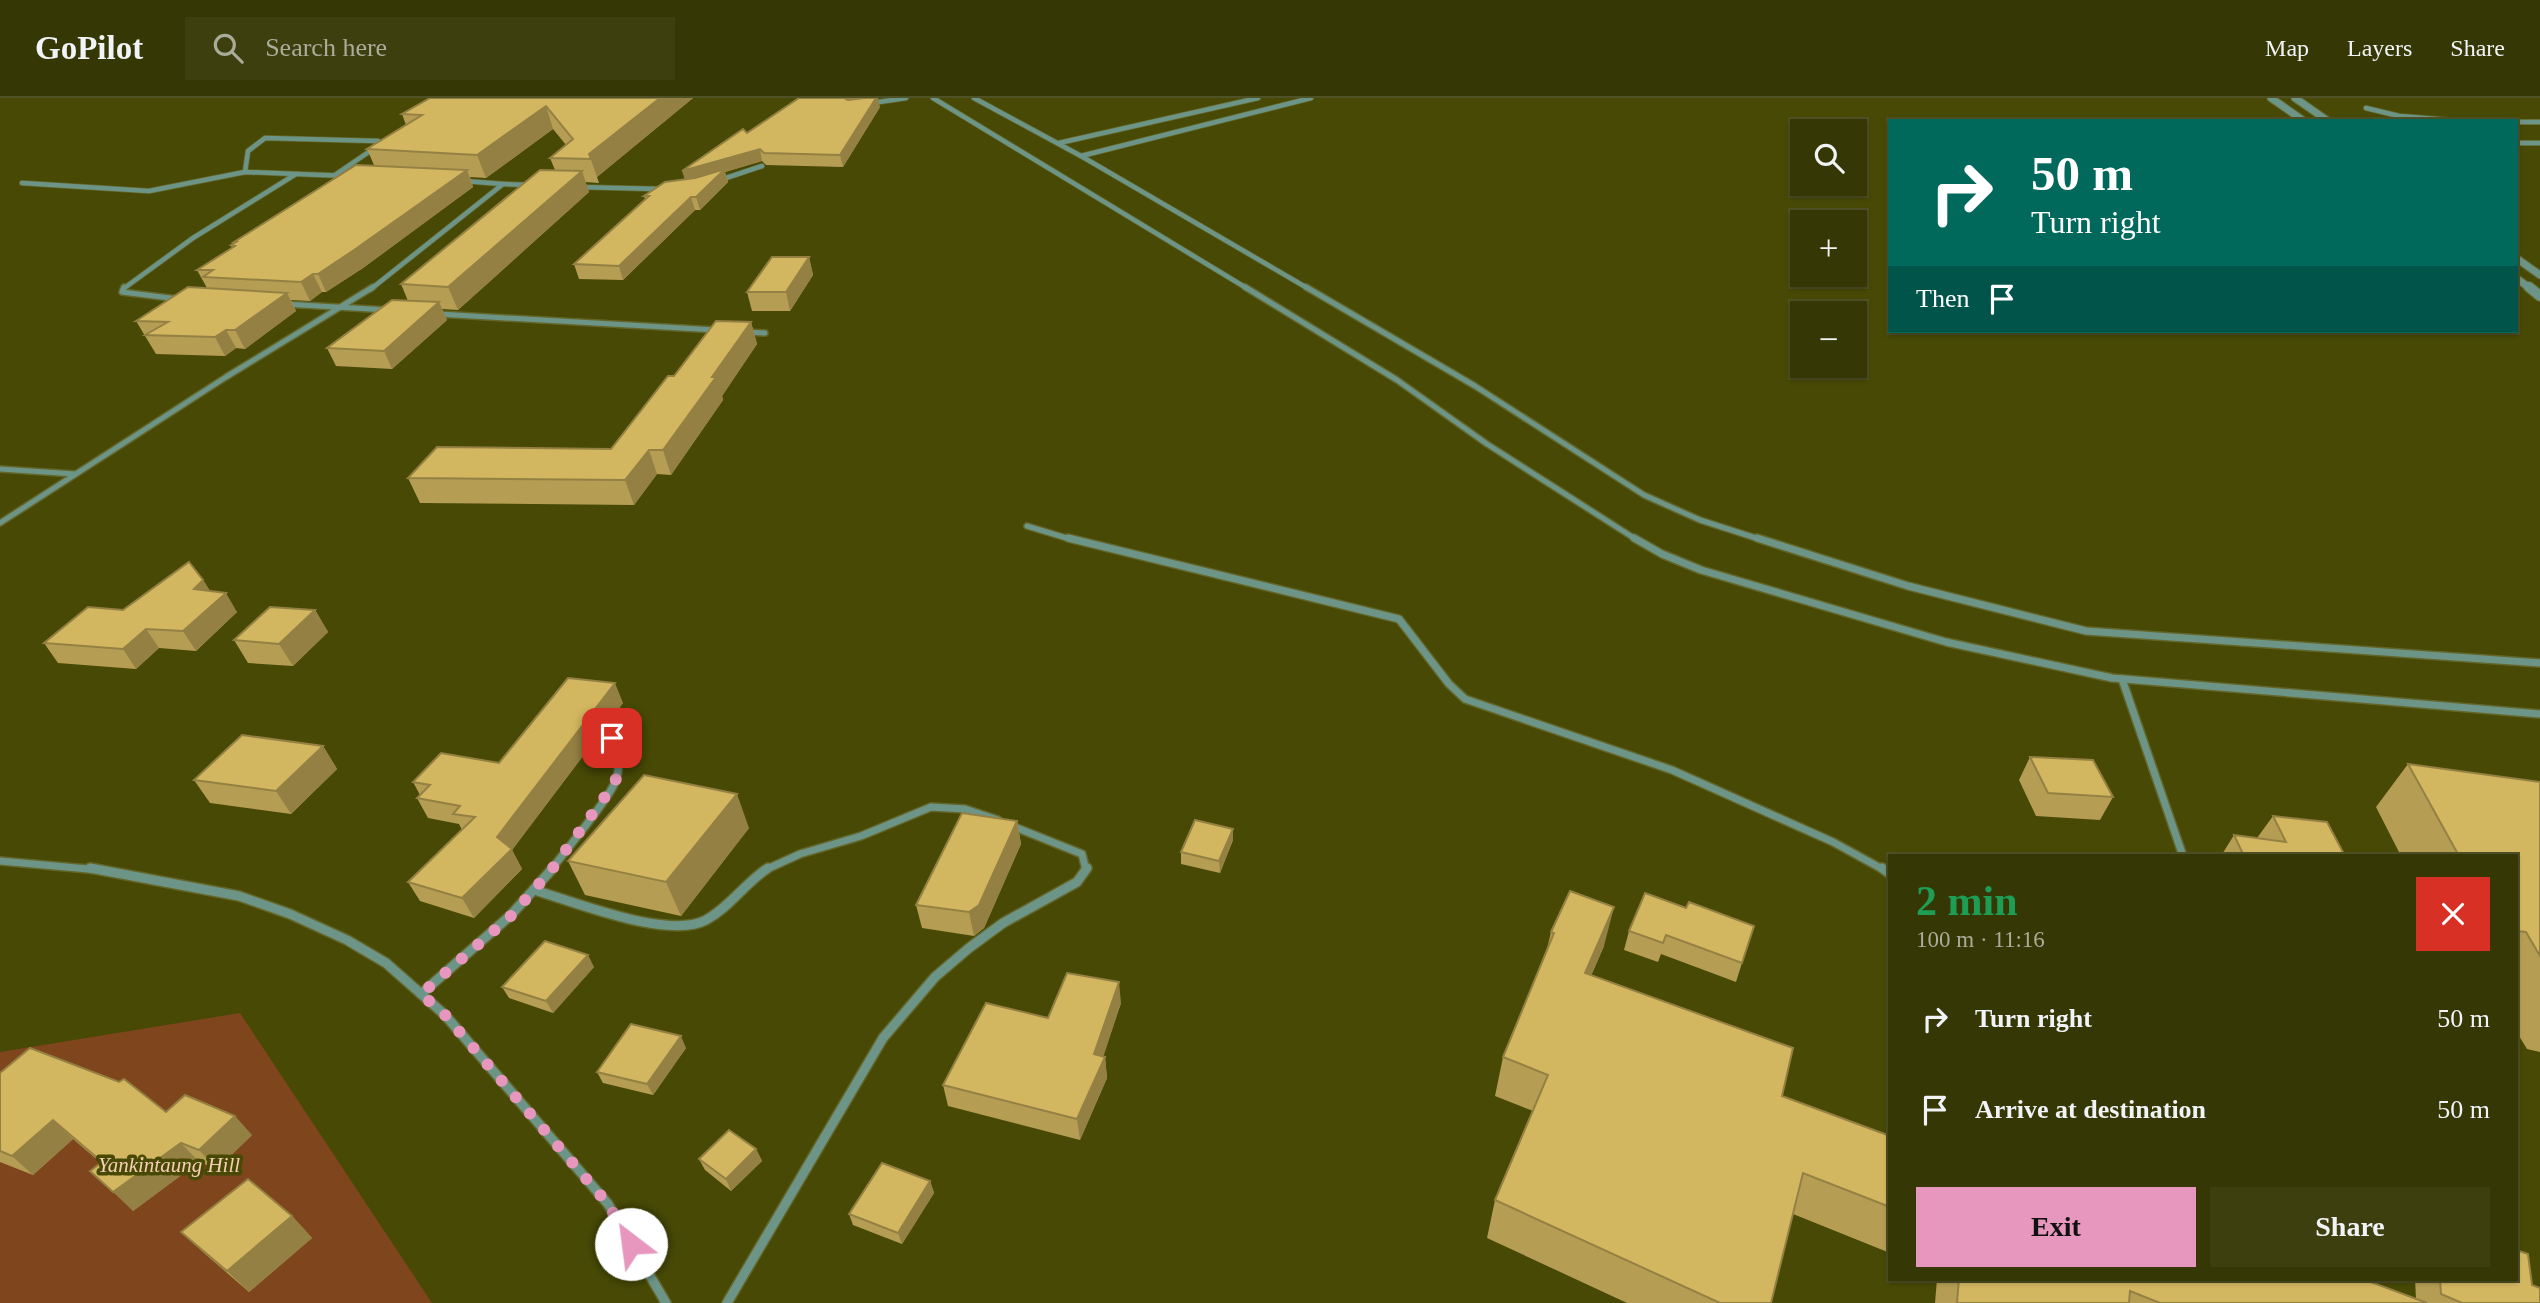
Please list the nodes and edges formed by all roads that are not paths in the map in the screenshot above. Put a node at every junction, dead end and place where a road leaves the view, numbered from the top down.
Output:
1 (906, 98) edge
2 (933, 98) edge
3 (974, 98) edge
4 (1258, 98) edge
5 (1311, 98) edge
6 (2272, 98) edge
7 (2295, 98) edge
8 (861, 105) edge
9 (2366, 108) dead end
10 (2301, 119) edge
11 (2325, 119) edge
12 (2437, 119) edge
13 (2518, 122) edge
14 (2540, 122) edge
15 (2518, 143) edge
16 (2540, 143) edge
17 (1060, 144) junction
18 (1079, 155) junction
19 (762, 166) edge
20 (245, 172) junction
21 (296, 173) junction
22 (335, 175) junction
23 (362, 176) edge
24 (457, 181) edge
25 (711, 182) edge
26 (22, 183) dead end
27 (503, 184) junction
28 (542, 185) edge
29 (568, 186) edge
30 (670, 190) edge
31 (2518, 258) edge
32 (2540, 275) edge
33 (2518, 280) edge
34 (2540, 296) edge
35 (185, 299) edge
36 (277, 304) edge
37 (343, 307) junction
38 (397, 311) edge
39 (424, 313) edge
40 (724, 330) edge
41 (738, 331) edge
42 (765, 333) dead end
43 (0, 469) edge
44 (76, 474) junction
45 (0, 523) edge
46 (1027, 526) dead end
47 (2540, 663) edge
48 (2122, 679) junction
49 (2540, 714) edge
50 (612, 738) dead end
51 (2182, 854) edge
52 (0, 861) edge
53 (1888, 872) edge
54 (534, 890) junction
55 (421, 994) junction
56 (666, 1303) edge
57 (727, 1303) edge

1 - 8 street
2 - 48 street
3 - 17 street
4 - 17 street
5 - 18 street
6 - 10 street
7 - 11 street
9 - 12 street
13 - 14 street
15 - 16 street
17 - 18 street
18 - 47 street
19 - 25 street
20 - 21 street
20 - 22 street
20 - 26 street
21 - 22 street
21 - 35 street
22 - 23 street
24 - 27 street
27 - 28 street
27 - 37 street
29 - 30 street
31 - 32 street
33 - 34 street
36 - 37 street
37 - 38 street
37 - 44 street
39 - 40 street
41 - 42 street
43 - 44 street
44 - 45 street
46 - 53 street
48 - 49 street
48 - 51 street
50 - 54 street
52 - 55 street
54 - 55 street
54 - 57 street
55 - 56 street

